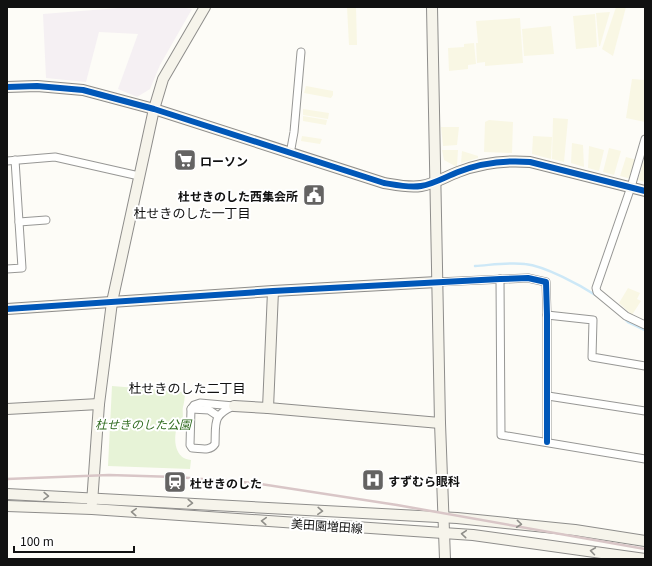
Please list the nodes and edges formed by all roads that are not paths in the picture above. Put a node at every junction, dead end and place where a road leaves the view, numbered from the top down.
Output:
1 (205, 7) edge
2 (432, 7) edge
3 (301, 52) dead end
4 (7, 87) edge
5 (154, 109) junction
6 (645, 139) edge
7 (290, 154) junction
8 (15, 160) junction
9 (7, 161) edge
10 (139, 176) junction
11 (435, 183) junction
12 (631, 187) junction
13 (645, 191) edge
14 (46, 220) dead end
15 (19, 222) junction
16 (7, 268) edge
17 (500, 279) junction
18 (437, 282) junction
19 (273, 291) junction
20 (112, 302) junction
21 (7, 309) edge
22 (547, 315) junction
23 (645, 325) edge
24 (645, 366) edge
25 (548, 396) junction
26 (99, 404) junction
27 (234, 406) junction
28 (268, 408) junction
29 (7, 409) edge
30 (191, 409) junction
31 (645, 411) edge
32 (218, 416) junction
33 (440, 423) junction
34 (547, 442) junction
35 (645, 459) edge
36 (7, 494) edge
37 (93, 498) junction
38 (7, 506) edge
39 (92, 509) junction
40 (443, 517) junction
41 (443, 532) junction
42 (645, 541) edge
43 (445, 559) edge
44 (645, 559) edge

1 - 5 street
2 - 11 street
3 - 7 street
4 - 5 street
5 - 7 street
5 - 10 street
6 - 12 street
7 - 11 street
8 - 9 street
8 - 10 street
8 - 15 street
10 - 20 street
11 - 12 street
11 - 18 street
12 - 13 street
12 - 23 street
14 - 15 street
15 - 16 street
17 - 18 street
17 - 22 street
17 - 34 street
18 - 19 street
18 - 33 street
19 - 20 street
19 - 28 street
20 - 21 street
20 - 26 street
22 - 24 street
22 - 25 street
25 - 31 street
25 - 34 street
26 - 29 street
26 - 37 street
27 - 28 street
27 - 30 street
27 - 32 street
28 - 33 street
30 - 32 street
30 - 32 street
33 - 40 street
34 - 35 street
36 -> 37 street, 美田園増田線
37 - 39 street
37 -> 40 street, 美田園増田線
38 - 39 street, 美田園増田線
41 -> 39 street, 美田園増田線
40 - 41 street
40 -> 42 street, 美田園増田線
41 - 43 street
44 -> 41 street, 美田園増田線

